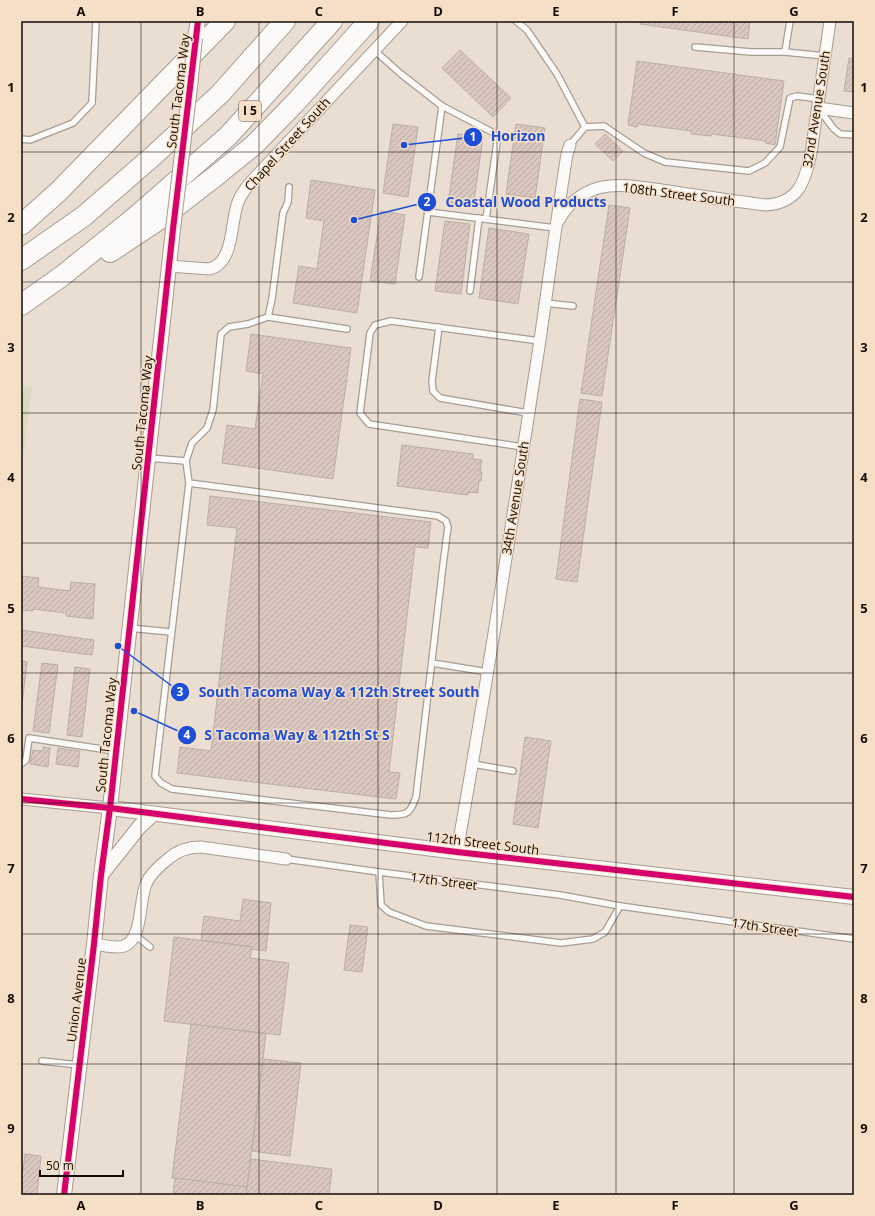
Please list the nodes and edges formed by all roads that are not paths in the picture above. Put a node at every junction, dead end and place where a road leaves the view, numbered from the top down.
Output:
1 (198, 21) edge
2 (225, 21) edge
3 (285, 21) edge
4 (332, 21) edge
5 (369, 21) edge
6 (402, 21) edge
7 (516, 21) edge
8 (790, 21) edge
9 (830, 21) edge
10 (96, 22) dead end
11 (694, 47) dead end
12 (374, 50) junction
13 (785, 52) junction
14 (825, 56) junction
15 (819, 104) junction
16 (442, 106) junction
17 (854, 113) edge
18 (585, 128) junction
19 (854, 135) edge
20 (21, 138) edge
21 (570, 145) joint
22 (289, 187) dead end
23 (795, 194) joint
24 (428, 212) junction
25 (482, 219) junction
26 (21, 225) edge
27 (556, 228) junction
28 (21, 260) edge
29 (170, 266) junction
30 (62, 276) junction
31 (419, 276) dead end
32 (470, 291) dead end
33 (545, 303) junction
34 (21, 305) edge
35 (573, 306) dead end
36 (268, 317) junction
37 (439, 327) junction
38 (347, 329) dead end
39 (540, 341) junction
40 (528, 413) junction
41 (523, 447) junction
42 (148, 458) junction
43 (186, 461) junction
44 (189, 483) junction
45 (129, 628) junction
46 (171, 632) junction
47 (432, 663) junction
48 (488, 672) junction
49 (115, 751) junction
50 (21, 764) edge
51 (473, 764) junction
52 (513, 771) dead end
53 (21, 799) edge
54 (110, 808) junction
55 (153, 814) junction
56 (457, 852) junction
57 (286, 859) joint
58 (379, 872) junction
59 (101, 875) junction
60 (854, 897) edge
61 (620, 906) junction
62 (135, 935) junction
63 (854, 939) edge
64 (94, 944) junction
65 (150, 947) dead end
66 (42, 1061) dead end
67 (79, 1064) junction
68 (64, 1195) edge

1 - 29 street, South Tacoma Way, bridge
2 - 26 highway
3 - 28 highway, I 5
4 - 30 highway, I 5
5 - 30 highway
6 - 12 street, Chapel Street South
7 - 18 lane
8 - 13 lane
9 - 14 street, 32nd Avenue South
10 - 20 lane
11 - 13 lane
12 - 16 lane
12 - 29 street, Chapel Street South
13 - 14 lane
14 - 15 street, 32nd Avenue South
15 - 17 street
15 - 18 lane
15 - 19 lane
15 - 23 street, 32nd Avenue South
16 - 24 lane
16 - 25 lane
18 - 21 lane
21 - 27 street, 34th Avenue South
22 - 36 lane
23 - 27 street, 108th Street South
24 - 25 lane
24 - 31 lane
25 - 27 lane
25 - 32 lane
27 - 33 street, 34th Avenue South
29 - 42 street, South Tacoma Way
30 - 34 highway, I 5
33 - 35 lane
33 - 39 street, 34th Avenue South
36 - 38 lane
36 - 43 lane
37 - 39 lane
37 - 40 lane
37 - 41 lane
39 - 40 street, 34th Avenue South
40 - 41 street, 34th Avenue South
41 - 48 street, 34th Avenue South
42 - 43 lane
42 - 45 street, South Tacoma Way
43 - 44 lane
44 - 46 lane
44 - 47 lane
45 - 46 lane
45 - 49 street, South Tacoma Way
46 - 47 lane
47 - 48 lane
48 - 51 street, 34th Avenue South
49 - 50 lane
49 - 54 street, South Tacoma Way
51 - 52 lane
51 - 56 street, 34th Avenue South
53 - 54 street
54 - 55 street, 112th Street South
54 - 59 street, Union Avenue
55 - 56 street, 112th Street South
55 - 59 street
56 - 60 street, 112th Street South
57 - 58 lane, 17th Street
57 - 62 street, 17th Street
58 - 61 lane, 17th Street
58 - 61 lane
59 - 64 street, Union Avenue
61 - 63 lane, 17th Street
62 - 64 street
62 - 65 lane
64 - 67 street, Union Avenue
66 - 67 lane
67 - 68 street, Union Avenue

